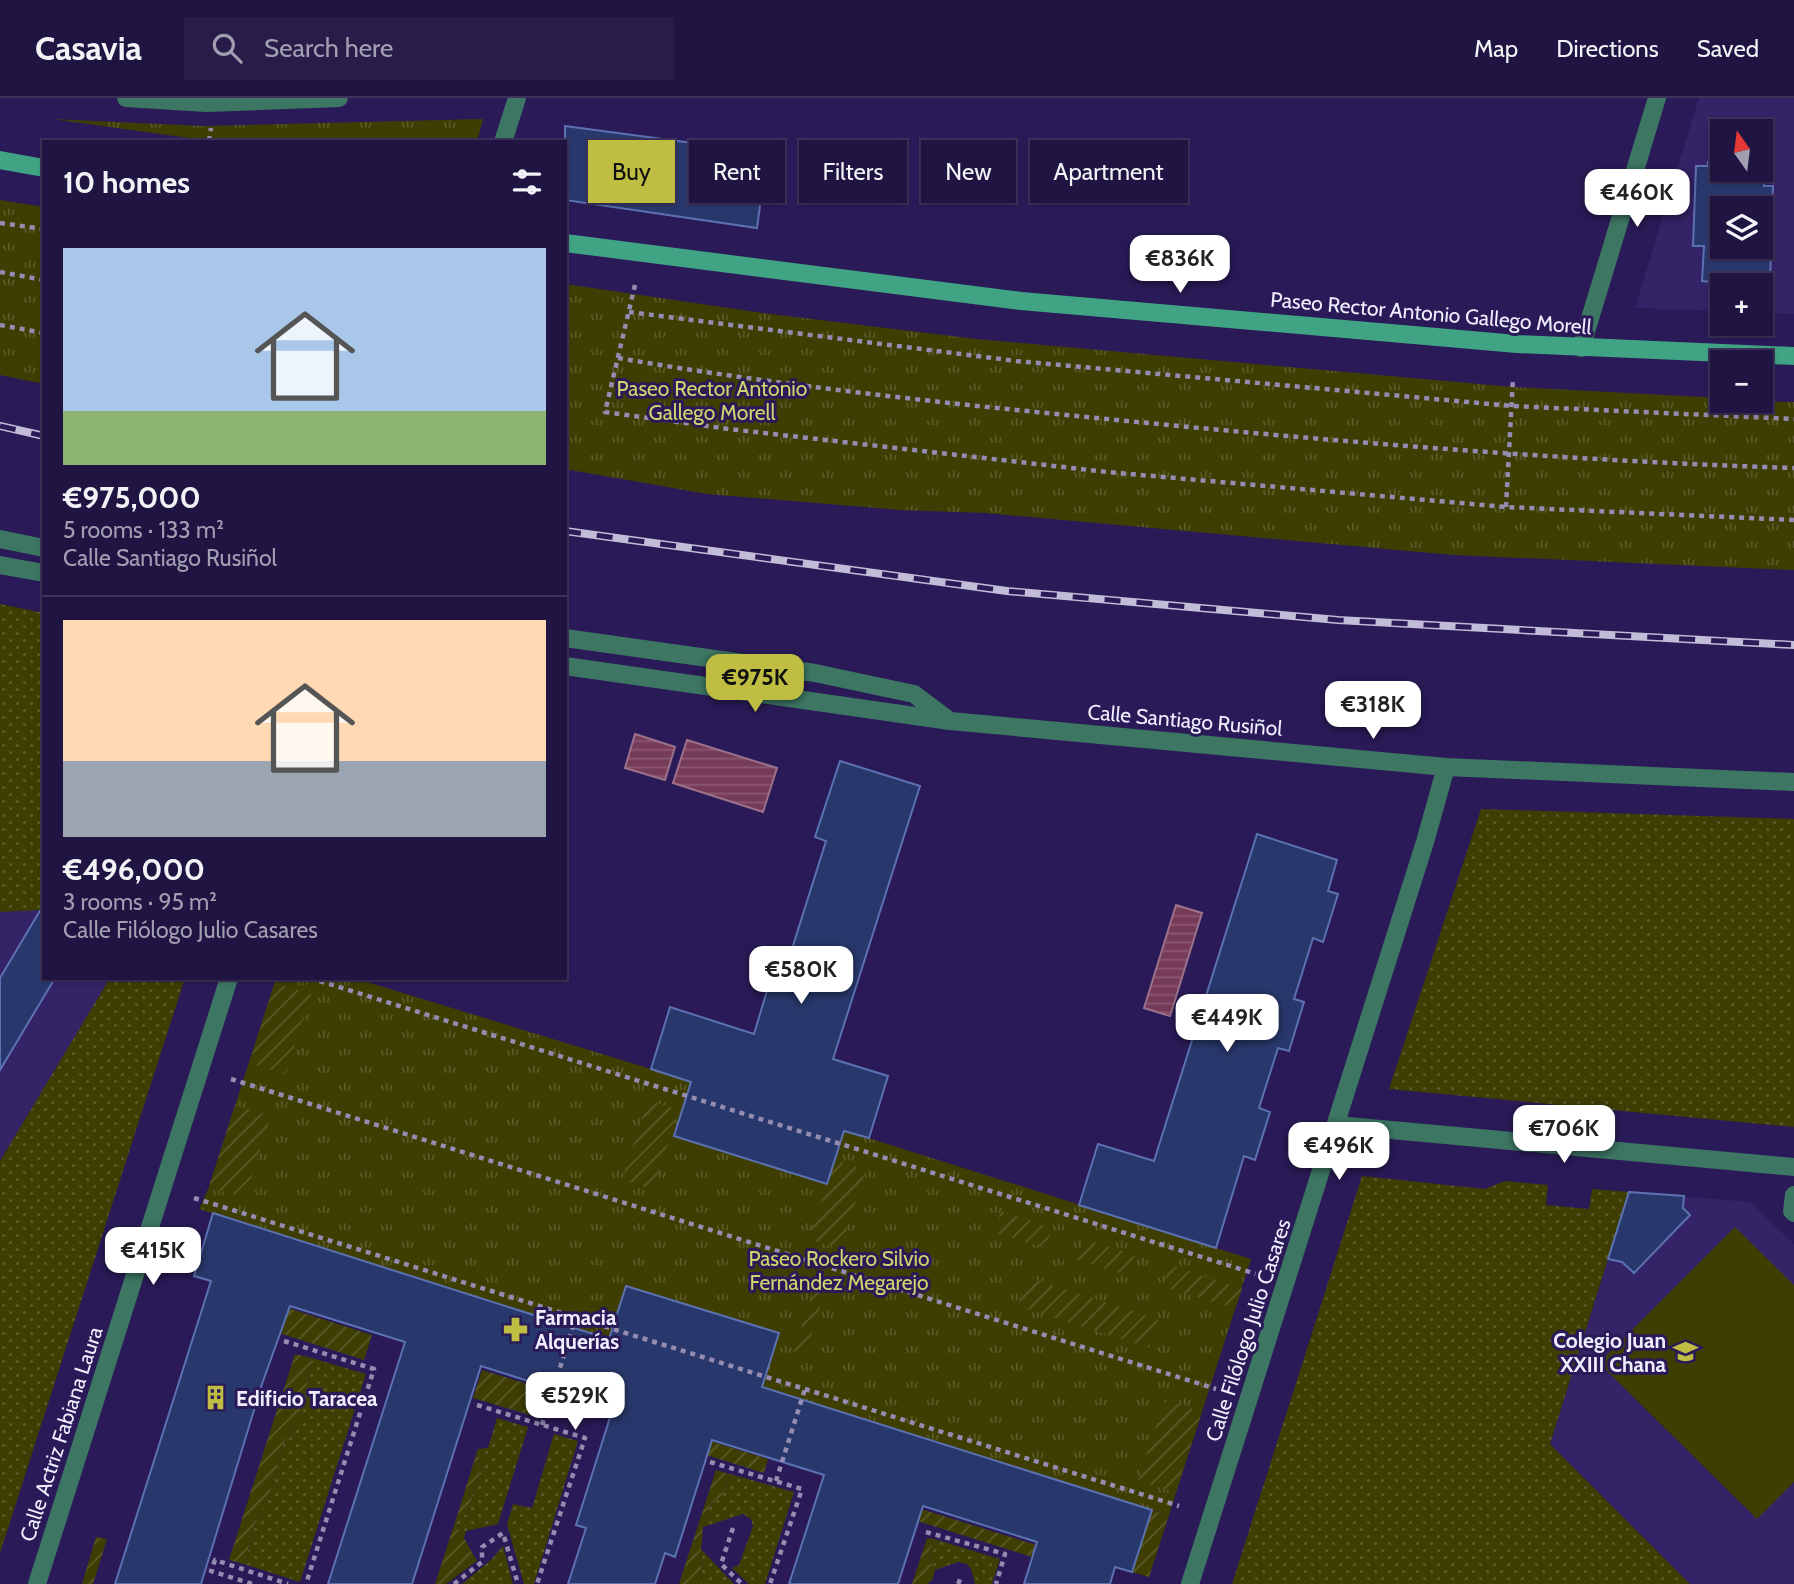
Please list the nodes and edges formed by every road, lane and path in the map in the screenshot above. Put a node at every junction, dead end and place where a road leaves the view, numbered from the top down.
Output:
1 (126, 98) edge
2 (339, 98) edge
3 (517, 98) edge
4 (1657, 98) edge
5 (170, 100) edge
6 (207, 101) edge
7 (504, 140) edge
8 (0, 160) edge
9 (42, 168) edge
10 (0, 223) edge
11 (42, 229) edge
12 (567, 243) edge
13 (0, 272) edge
14 (42, 280) edge
15 (635, 285) dead end
16 (629, 312) junction
17 (0, 325) edge
18 (42, 333) edge
19 (1581, 348) junction
20 (1794, 356) edge
21 (618, 358) junction
22 (1513, 378) dead end
23 (1512, 406) junction
24 (1794, 419) edge
25 (1509, 455) junction
26 (1794, 468) edge
27 (1506, 507) junction
28 (1794, 520) edge
29 (0, 539) edge
30 (42, 548) edge
31 (0, 565) edge
32 (42, 573) edge
33 (567, 638) edge
34 (567, 666) edge
35 (950, 721) junction
36 (1446, 767) junction
37 (1794, 782) edge
38 (228, 980) edge
39 (316, 980) edge
40 (231, 1079) dead end
41 (1336, 1125) junction
42 (1794, 1167) edge
43 (1794, 1195) edge
44 (194, 1198) dead end
45 (1794, 1213) edge
46 (1256, 1274) dead end
47 (576, 1317) junction
48 (284, 1341) dead end
49 (805, 1389) junction
50 (1216, 1389) dead end
51 (477, 1405) dead end
52 (542, 1425) junction
53 (710, 1462) dead end
54 (776, 1481) junction
55 (1179, 1506) dead end
56 (733, 1528) dead end
57 (926, 1532) dead end
58 (961, 1574) dead end
59 (37, 1584) edge
60 (252, 1584) edge
61 (288, 1584) edge
62 (306, 1584) edge
63 (454, 1584) edge
64 (518, 1584) edge
65 (537, 1584) edge
66 (742, 1584) edge
67 (770, 1584) edge
68 (958, 1584) edge
69 (996, 1584) edge
70 (1190, 1584) edge

1 - 5 street
2 - 6 street
3 - 7 street
4 - 19 street
5 - 6 street
8 - 9 main road
10 - 11 path
12 - 19 main road, Paseo Rector Antonio Gallego Morell
13 - 14 path
15 - 16 path
16 - 21 path
16 - 23 path
17 - 18 path
19 - 20 main road, Paseo Rector Antonio Gallego Morell
21 - 25 path
21 - 27 path
22 - 23 path
23 - 24 path
23 - 25 path
25 - 26 path
25 - 27 path
27 - 28 path
29 - 30 street
31 - 32 street
33 - 35 street
34 - 35 street, Calle Santiago Rusiñol
35 - 36 street, Calle Santiago Rusiñol
36 - 37 street, Calle Santiago Rusiñol
36 - 41 street, Calle Filólogo Julio Casares
38 - 59 street, Calle Actriz Fabiana Laura
39 - 46 path
40 - 50 path
41 - 42 street
41 - 70 street, Calle Filólogo Julio Casares
43 - 45 street
44 - 47 path
47 - 49 path
47 - 52 path
48 - 62 path
49 - 54 path
49 - 55 path
51 - 52 path
52 - 65 path
53 - 54 path
54 - 67 path
56 - 66 path
57 - 69 path
58 - 68 path
60 - 61 path
63 - 64 path

